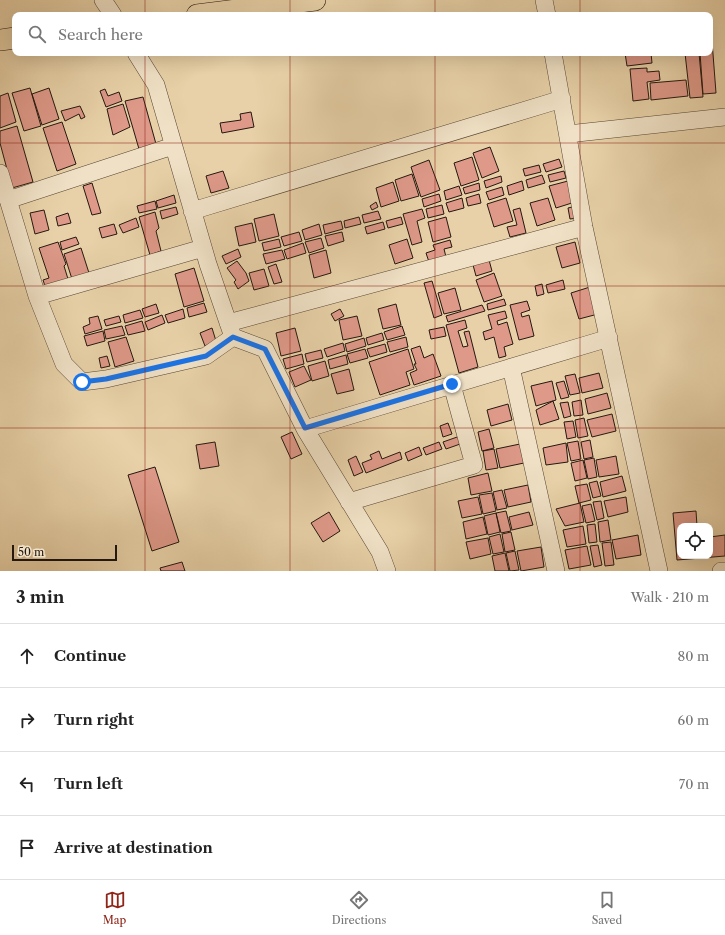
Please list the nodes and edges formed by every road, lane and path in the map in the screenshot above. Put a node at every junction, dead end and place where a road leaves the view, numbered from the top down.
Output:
1 (103, 0) edge
2 (315, 0) edge
3 (544, 0) edge
4 (111, 12) edge
5 (221, 12) edge
6 (546, 12) edge
7 (12, 38) edge
8 (0, 40) edge
9 (138, 56) edge
10 (554, 56) edge
11 (562, 99) junction
12 (725, 117) edge
13 (568, 134) junction
14 (173, 146) junction
15 (0, 173) edge
16 (7, 210) edge
17 (192, 211) junction
18 (584, 227) junction
19 (203, 248) junction
20 (37, 296) junction
21 (233, 337) junction
22 (609, 338) junction
23 (511, 367) junction
24 (452, 384) junction
25 (305, 428) junction
26 (349, 502) junction
27 (387, 571) edge
28 (556, 571) edge
29 (659, 571) edge
30 (722, 571) edge
31 (725, 571) edge

1 - 4 street
2 - 5 main road
3 - 6 street
7 - 8 main road
9 - 14 street
10 - 11 street
11 - 13 street
11 - 17 street
12 - 13 street
13 - 18 street
14 - 16 street
14 - 17 street
15 - 16 street
16 - 20 street
17 - 19 street
18 - 21 street
18 - 22 street
19 - 20 street
19 - 21 street
20 - 21 street
21 - 25 street
22 - 23 street
22 - 29 street
23 - 24 street
23 - 28 street
24 - 25 street
24 - 26 street
25 - 26 street
26 - 27 street
30 - 31 street

